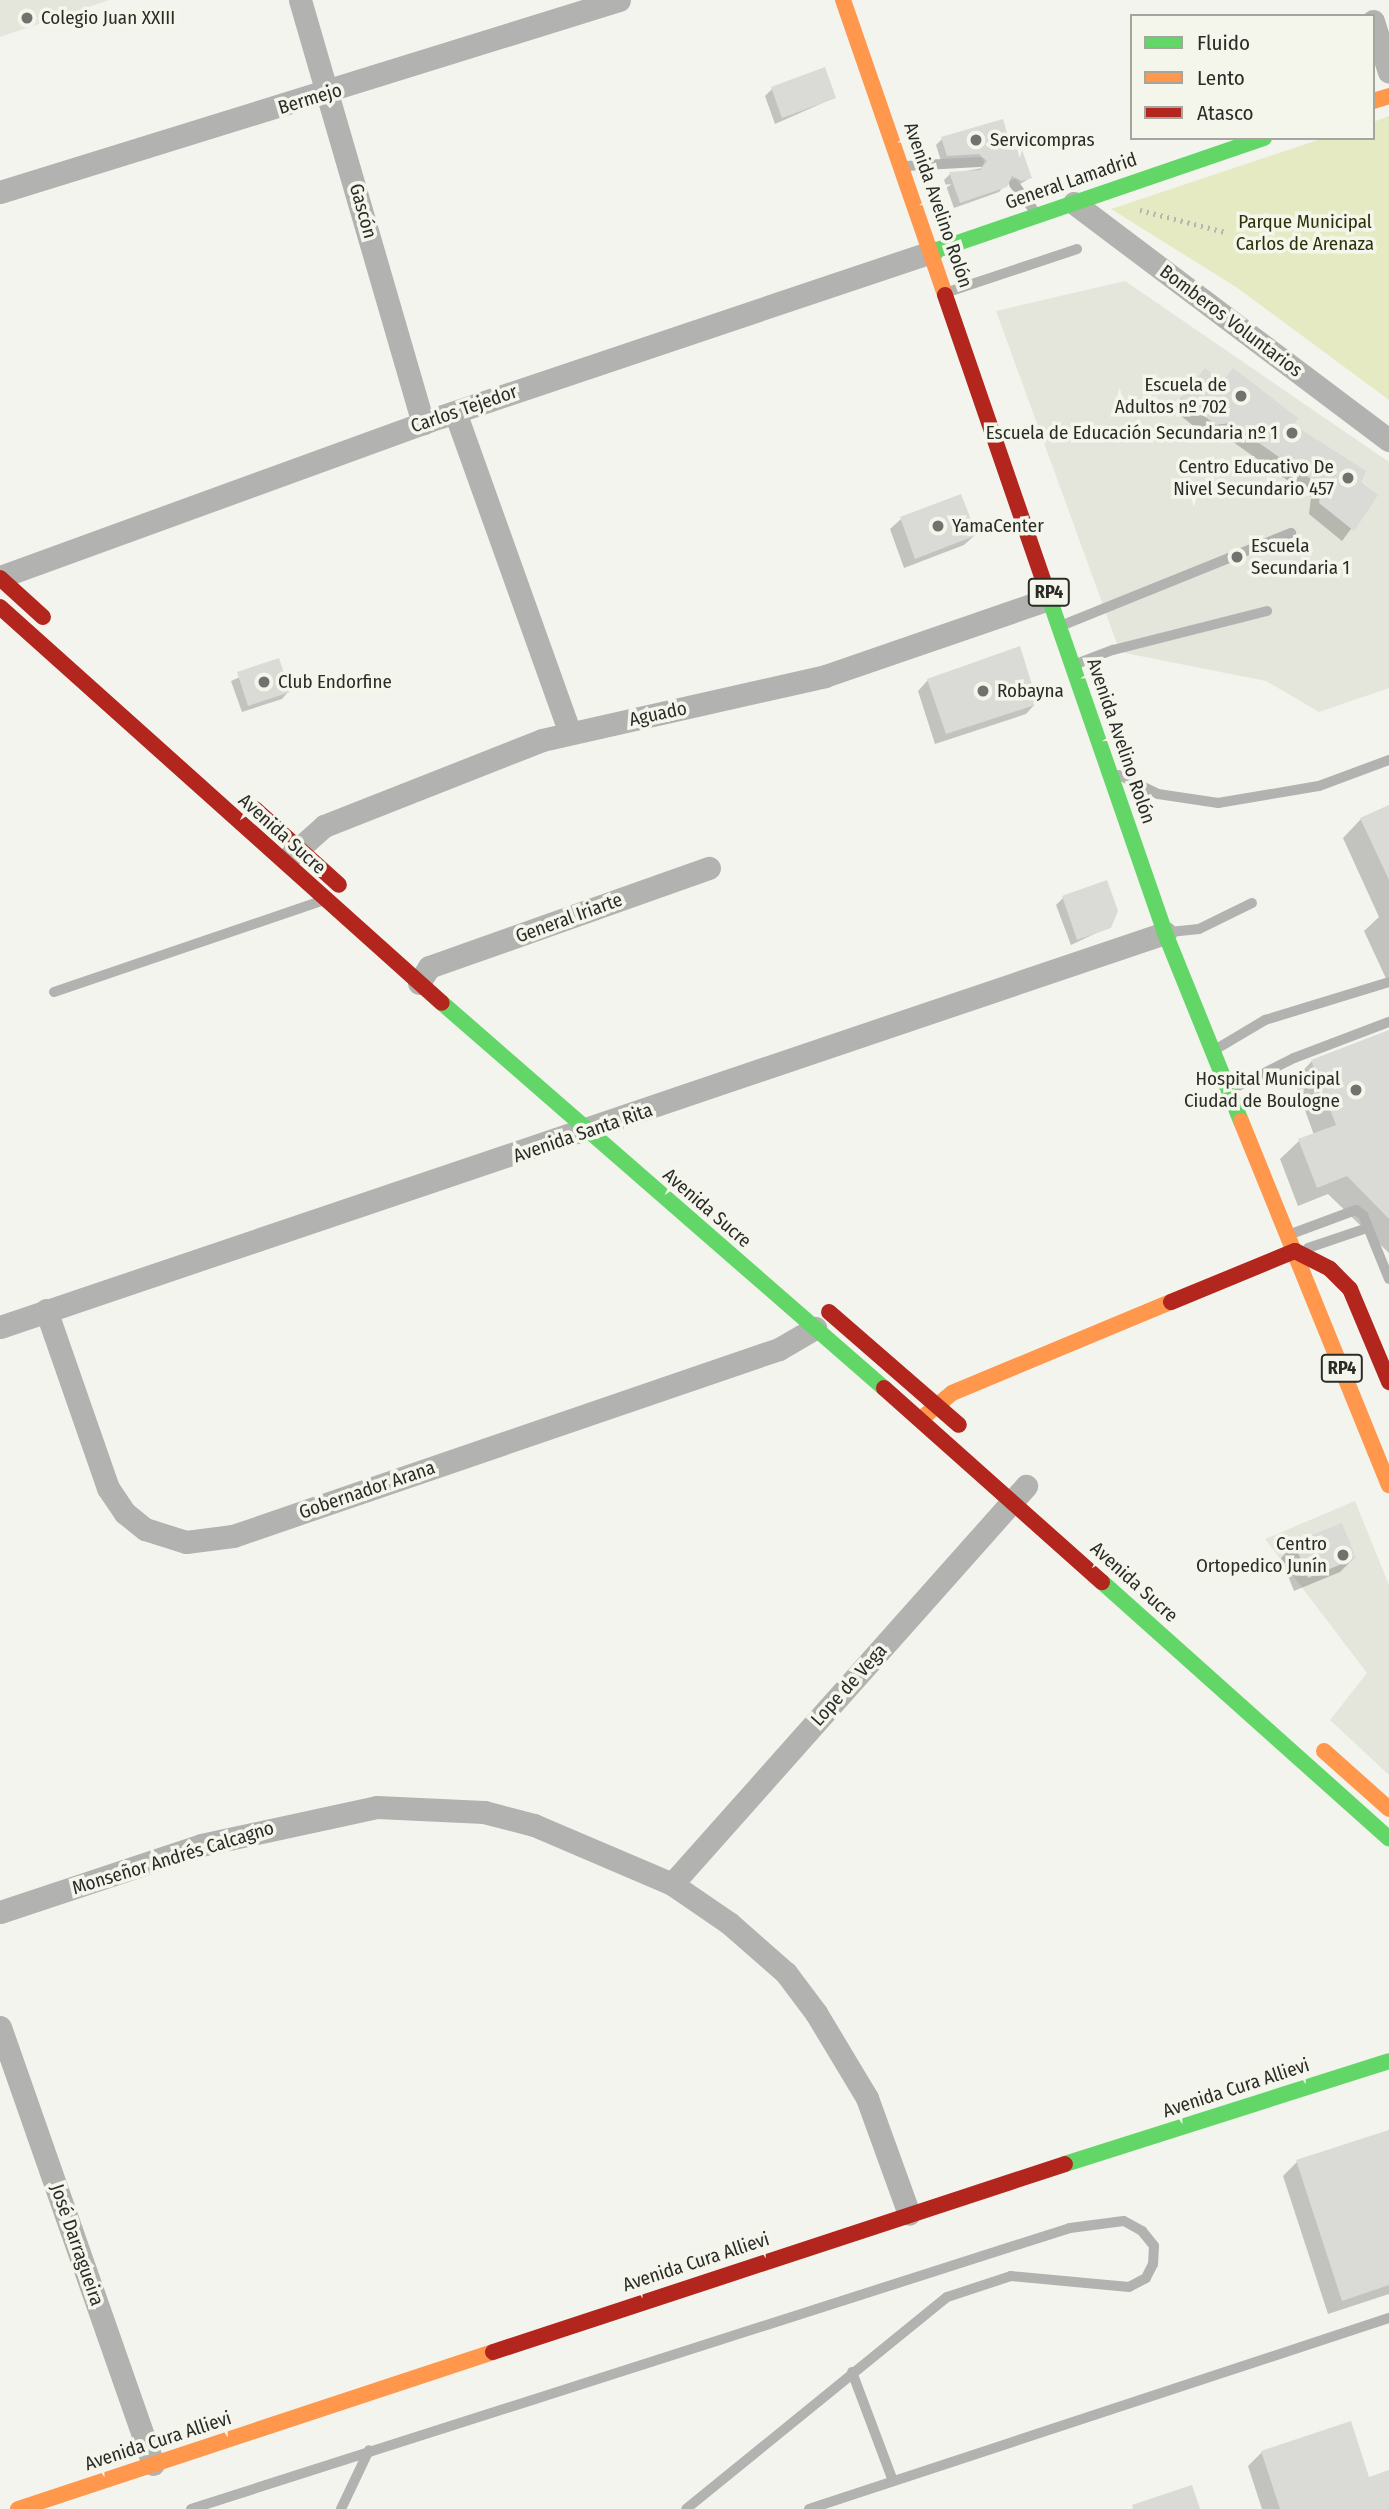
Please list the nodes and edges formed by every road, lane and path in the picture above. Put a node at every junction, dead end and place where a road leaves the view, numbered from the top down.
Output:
1 (300, 0) edge
2 (619, 0) edge
3 (844, 0) edge
4 (1375, 27) edge
5 (1389, 72) edge
6 (328, 94) junction
7 (1258, 140) edge
8 (979, 162) dead end
9 (903, 166) junction
10 (1014, 184) dead end
11 (1123, 186) junction
12 (0, 192) edge
13 (1074, 203) junction
14 (1038, 216) junction
15 (1225, 232) dead end
16 (1077, 249) dead end
17 (931, 252) junction
18 (945, 293) junction
19 (455, 412) junction
20 (423, 423) junction
21 (1389, 440) edge
22 (1291, 533) dead end
23 (0, 578) edge
24 (1051, 598) junction
25 (0, 607) edge
26 (1267, 611) dead end
27 (1059, 626) junction
28 (55, 627) dead end
29 (1073, 665) junction
30 (570, 733) junction
31 (1389, 760) edge
32 (1108, 768) junction
33 (239, 795) dead end
34 (290, 856) junction
35 (709, 868) dead end
36 (348, 894) dead end
37 (324, 900) junction
38 (1252, 903) dead end
39 (1164, 933) junction
40 (427, 971) junction
41 (1389, 982) edge
42 (54, 992) dead end
43 (1389, 1022) edge
44 (1216, 1049) junction
45 (1231, 1089) junction
46 (589, 1106) dead end
47 (614, 1128) junction
48 (586, 1132) junction
49 (1367, 1228) junction
50 (1288, 1235) junction
51 (1295, 1251) junction
52 (1389, 1279) edge
53 (811, 1296) dead end
54 (46, 1310) junction
55 (0, 1327) edge
56 (815, 1328) junction
57 (1389, 1382) edge
58 (935, 1403) junction
59 (921, 1420) junction
60 (975, 1440) dead end
61 (1389, 1485) edge
62 (1022, 1490) junction
63 (1306, 1735) dead end
64 (1389, 1809) edge
65 (1389, 1839) edge
66 (672, 1884) junction
67 (0, 1912) edge
68 (0, 2026) edge
69 (1389, 2061) edge
70 (909, 2214) junction
71 (1389, 2318) edge
72 (852, 2372) junction
73 (369, 2450) junction
74 (153, 2464) junction
75 (893, 2482) junction
76 (18, 2509) edge
77 (191, 2509) edge
78 (341, 2509) edge
79 (686, 2509) edge
80 (809, 2509) edge

1 - 6 street, Gascón
2 - 6 street, Bermejo
3 - 9 main road, Avenida Avelino Rolón / RP4
4 - 5 street
6 - 12 street, Bermejo
6 - 20 street, Gascón
7 - 11 main road, General Lamadrid
8 - 9 lane
9 - 17 main road, Avenida Avelino Rolón / RP4
10 - 14 lane
11 - 13 main road, General Lamadrid
11 - 15 path
13 - 14 main road, General Lamadrid
13 - 21 street, Bomberos Voluntarios
14 - 17 main road, General Lamadrid
16 - 18 lane
17 - 18 main road, Avenida Avelino Rolón / RP4
17 - 19 street, Carlos Tejedor
18 - 24 main road, Avenida Avelino Rolón / RP4
19 - 20 street, Carlos Tejedor
19 - 30 street
20 - 23 street, Carlos Tejedor
22 - 27 lane
23 - 28 main road
24 - 27 main road, Avenida Avelino Rolón / RP4
24 - 30 street, Aguado
25 - 34 main road, Avenida Sucre
26 - 29 lane
27 - 29 main road, Avenida Avelino Rolón / RP4
29 - 32 main road, Avenida Avelino Rolón / RP4
30 - 34 street, Aguado
31 - 32 lane
32 - 39 main road, Avenida Avelino Rolón / RP4
33 - 34 main road, Avenida Sucre
34 - 36 main road, Avenida Sucre
34 - 37 main road, Avenida Sucre
35 - 40 street, General Iriarte
37 - 40 main road, Avenida Sucre
37 - 42 lane
38 - 39 lane
39 - 44 main road, Avenida Avelino Rolón / RP4
39 - 47 street, Avenida Santa Rita
40 - 48 main road, Avenida Sucre
41 - 44 lane
43 - 45 lane
44 - 45 main road, Avenida Avelino Rolón / RP4
45 - 50 main road, Avenida Avelino Rolón / RP4
46 - 47 main road
47 - 48 street, Avenida Santa Rita
48 - 54 street, Avenida Santa Rita
48 - 56 main road, Avenida Sucre
49 - 50 lane
49 - 51 lane
49 - 52 lane
50 - 51 main road, Avenida Avelino Rolón / RP4
51 - 57 main road
51 - 58 main road
51 - 61 main road, Avenida Avelino Rolón / RP4
53 - 58 main road
54 - 55 street, Avenida Santa Rita
54 - 56 street, Gobernador Arana
56 - 59 main road, Avenida Sucre
58 - 59 main road
58 - 60 main road
59 - 62 main road, Avenida Sucre
62 - 65 main road, Avenida Sucre
62 - 66 street, Lope de Vega
63 - 64 main road
66 - 67 street, Monseñor Andrés Calcagno
66 - 70 street, Monseñor Andrés Calcagno
68 - 74 street, José Darragueira
69 - 70 main road, Avenida Cura Allievi
70 - 74 main road, Avenida Cura Allievi
71 - 75 lane
72 - 73 lane
72 - 75 lane
72 - 79 lane
73 - 77 lane
73 - 78 lane
74 - 76 main road, Avenida Cura Allievi
75 - 80 lane

